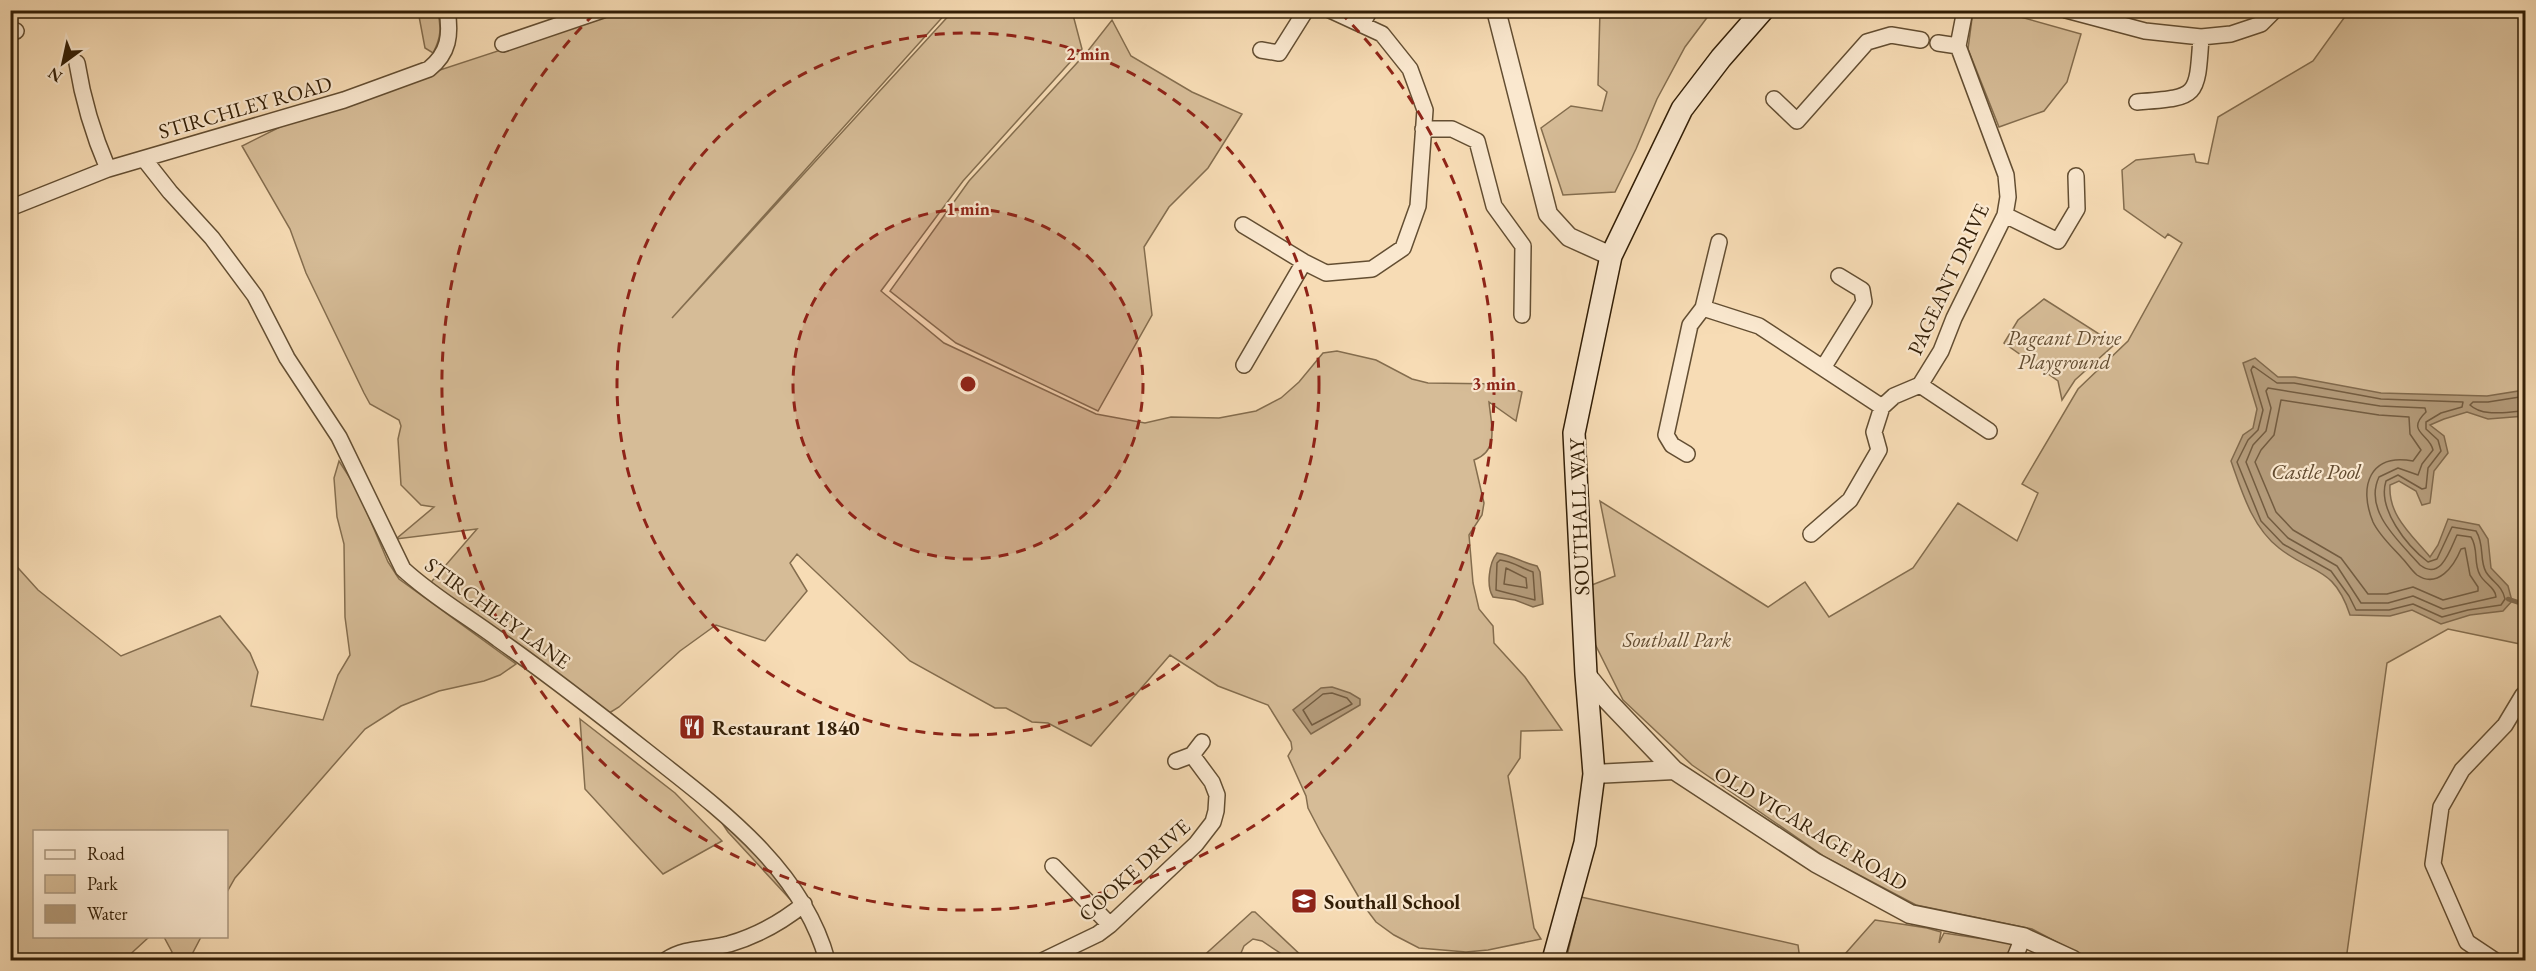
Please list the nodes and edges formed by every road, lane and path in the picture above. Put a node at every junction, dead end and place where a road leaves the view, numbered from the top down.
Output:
1 (447, 10) edge
2 (603, 10) edge
3 (1306, 10) edge
4 (1330, 10) edge
5 (1370, 10) edge
6 (1496, 10) edge
7 (1763, 10) edge
8 (1965, 10) edge
9 (2066, 10) edge
10 (2275, 10) edge
11 (1362, 24) junction
12 (2201, 37) junction
13 (1921, 40) dead end
14 (1938, 43) dead end
15 (503, 44) dead end
16 (1958, 46) junction
17 (1261, 50) dead end
18 (77, 63) dead end
19 (1774, 99) dead end
20 (2137, 102) dead end
21 (1423, 129) junction
22 (144, 159) junction
23 (108, 169) junction
24 (2076, 176) dead end
25 (10, 208) edge
26 (2005, 215) junction
27 (1243, 225) dead end
28 (1719, 242) dead end
29 (1611, 256) junction
30 (1304, 262) junction
31 (1839, 276) dead end
32 (1703, 308) junction
33 (1522, 315) dead end
34 (1244, 365) dead end
35 (1823, 368) junction
36 (1920, 385) junction
37 (1882, 407) junction
38 (1989, 431) dead end
39 (1687, 454) dead end
40 (1811, 534) dead end
41 (1586, 674) junction
42 (2523, 695) dead end
43 (1202, 742) dead end
44 (1192, 755) junction
45 (1176, 761) dead end
46 (1674, 770) junction
47 (1594, 774) junction
48 (1053, 866) dead end
49 (804, 904) junction
50 (1110, 925) junction
51 (2023, 937) junction
52 (666, 960) edge
53 (827, 960) edge
54 (1044, 960) edge
55 (1553, 960) edge
56 (2014, 960) edge
57 (2073, 960) edge
58 (2494, 960) edge

1 - 22 street, STIRCHLEY ROAD
2 - 15 street
3 - 17 street
4 - 11 street
5 - 11 street
6 - 29 street
7 - 29 main road, SOUTHALL WAY
8 - 16 street
9 - 12 street
10 - 12 street
11 - 21 street
12 - 20 street
13 - 19 street
14 - 16 street
16 - 26 street, PAGEANT DRIVE
18 - 23 street
21 - 30 street
21 - 33 street
22 - 23 street, STIRCHLEY ROAD
22 - 49 street, STIRCHLEY LANE
23 - 25 street, STIRCHLEY ROAD
24 - 26 street
26 - 36 street, PAGEANT DRIVE
27 - 30 street
28 - 32 street
29 - 41 main road, SOUTHALL WAY
30 - 34 street
31 - 35 street
32 - 35 street
32 - 39 street
35 - 37 street
36 - 37 street, PAGEANT DRIVE
36 - 38 street
37 - 40 street
41 - 46 street, OLD VICARAGE ROAD
41 - 47 main road, SOUTHALL WAY
42 - 58 street
43 - 44 street
44 - 45 street
44 - 50 street, COOKE DRIVE
46 - 47 street
46 - 51 street, OLD VICARAGE ROAD
47 - 55 main road, SOUTHALL WAY
48 - 50 street
49 - 52 street
49 - 53 street, STIRCHLEY LANE
50 - 54 street, COOKE DRIVE
51 - 56 street
51 - 57 street, OLD VICARAGE ROAD

